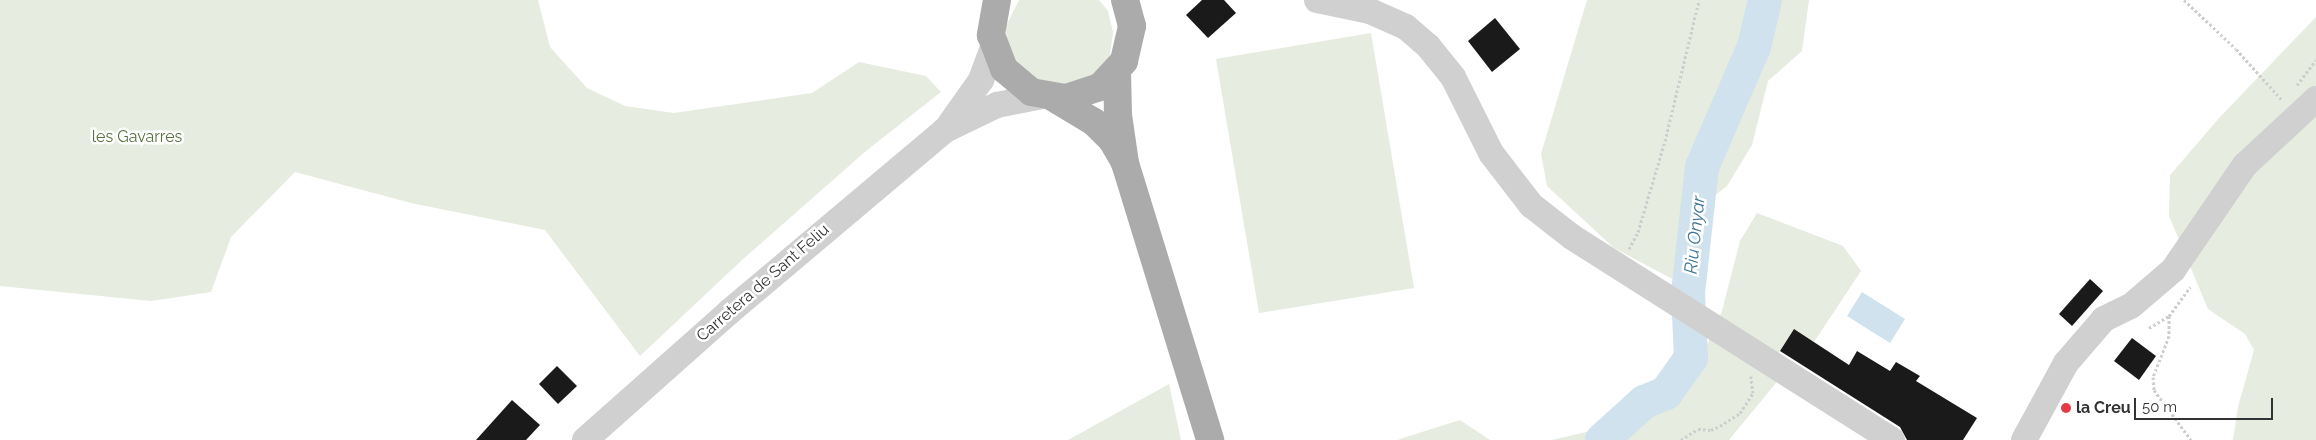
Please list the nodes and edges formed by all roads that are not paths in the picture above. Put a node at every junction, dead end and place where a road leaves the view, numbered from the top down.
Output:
1 (997, 0) edge
2 (1125, 0) edge
3 (1317, 0) edge
4 (993, 47) junction
5 (1117, 71) junction
6 (1048, 97) junction
7 (2316, 99) edge
8 (945, 130) junction
9 (1125, 163) junction
10 (585, 440) edge
11 (1210, 440) edge
12 (1892, 440) edge
13 (2024, 440) edge

1 - 4 main road
2 - 5 main road
3 - 12 street
4 - 6 main road
4 - 8 street, Carretera de Sant Feliu
5 - 6 main road
5 - 9 main road
6 - 8 street, Carretera de Sant Feliu
6 - 9 main road
7 - 13 street
8 - 10 street, Carretera de Sant Feliu
9 - 11 main road

